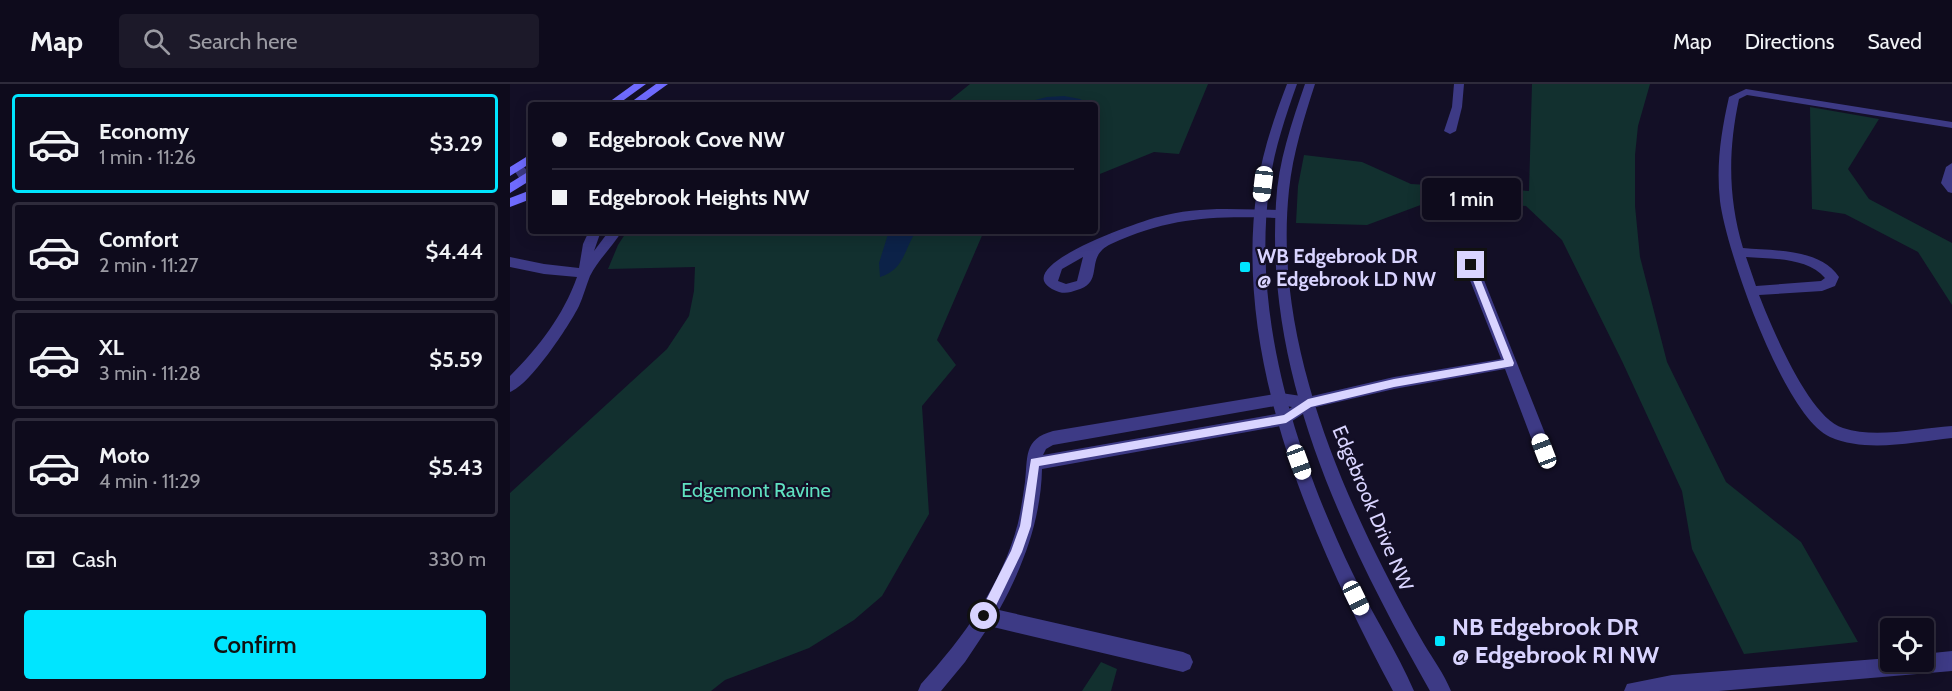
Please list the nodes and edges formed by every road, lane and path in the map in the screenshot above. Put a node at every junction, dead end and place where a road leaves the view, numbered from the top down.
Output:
1 (641, 84) edge
2 (663, 84) edge
3 (1292, 84) edge
4 (1310, 84) edge
5 (1459, 84) edge
6 (614, 102) edge
7 (636, 102) edge
8 (1952, 125) edge
9 (1450, 131) dead end
10 (528, 160) edge
11 (1952, 167) edge
12 (514, 170) edge
13 (528, 176) edge
14 (510, 189) edge
15 (1952, 189) edge
16 (528, 195) edge
17 (510, 203) edge
18 (1260, 213) junction
19 (1281, 214) junction
20 (593, 234) edge
21 (614, 234) edge
22 (1099, 244) dead end
23 (1737, 252) junction
24 (510, 262) edge
25 (1471, 265) dead end
26 (585, 273) junction
27 (1750, 291) junction
28 (1509, 363) junction
29 (510, 386) edge
30 (1281, 399) junction
31 (1308, 403) junction
32 (1165, 419) junction
33 (1286, 419) junction
34 (1952, 432) edge
35 (1169, 439) junction
36 (1544, 451) dead end
37 (1035, 463) junction
38 (984, 616) junction
39 (1952, 661) edge
40 (1183, 662) dead end
41 (1757, 685) edge
42 (1708, 687) edge
43 (928, 691) edge
44 (1404, 691) edge
45 (1441, 691) edge
46 (1634, 691) edge

1 - 6 main road
2 - 7 main road
3 - 18 street
4 - 19 street, Edgebrook Drive NW
5 - 9 street
8 - 23 street
10 - 12 main road
11 - 15 street
13 - 14 main road
16 - 17 main road
18 - 19 street
18 - 22 street
18 - 30 street
19 - 31 street, Edgebrook Drive NW
20 - 26 street
21 - 26 street
23 - 27 street
23 - 27 street
24 - 26 street
25 - 28 street
26 - 29 street
27 - 34 street
28 - 31 street
28 - 36 street
30 - 31 street
30 - 32 street
30 - 33 street
31 - 33 street
31 - 45 street, Edgebrook Drive NW
32 - 35 street
32 - 37 street
33 - 35 street
33 - 44 street
35 - 37 street
37 - 38 street
38 - 40 street
38 - 43 street
39 - 41 street
41 - 42 street
42 - 46 street

